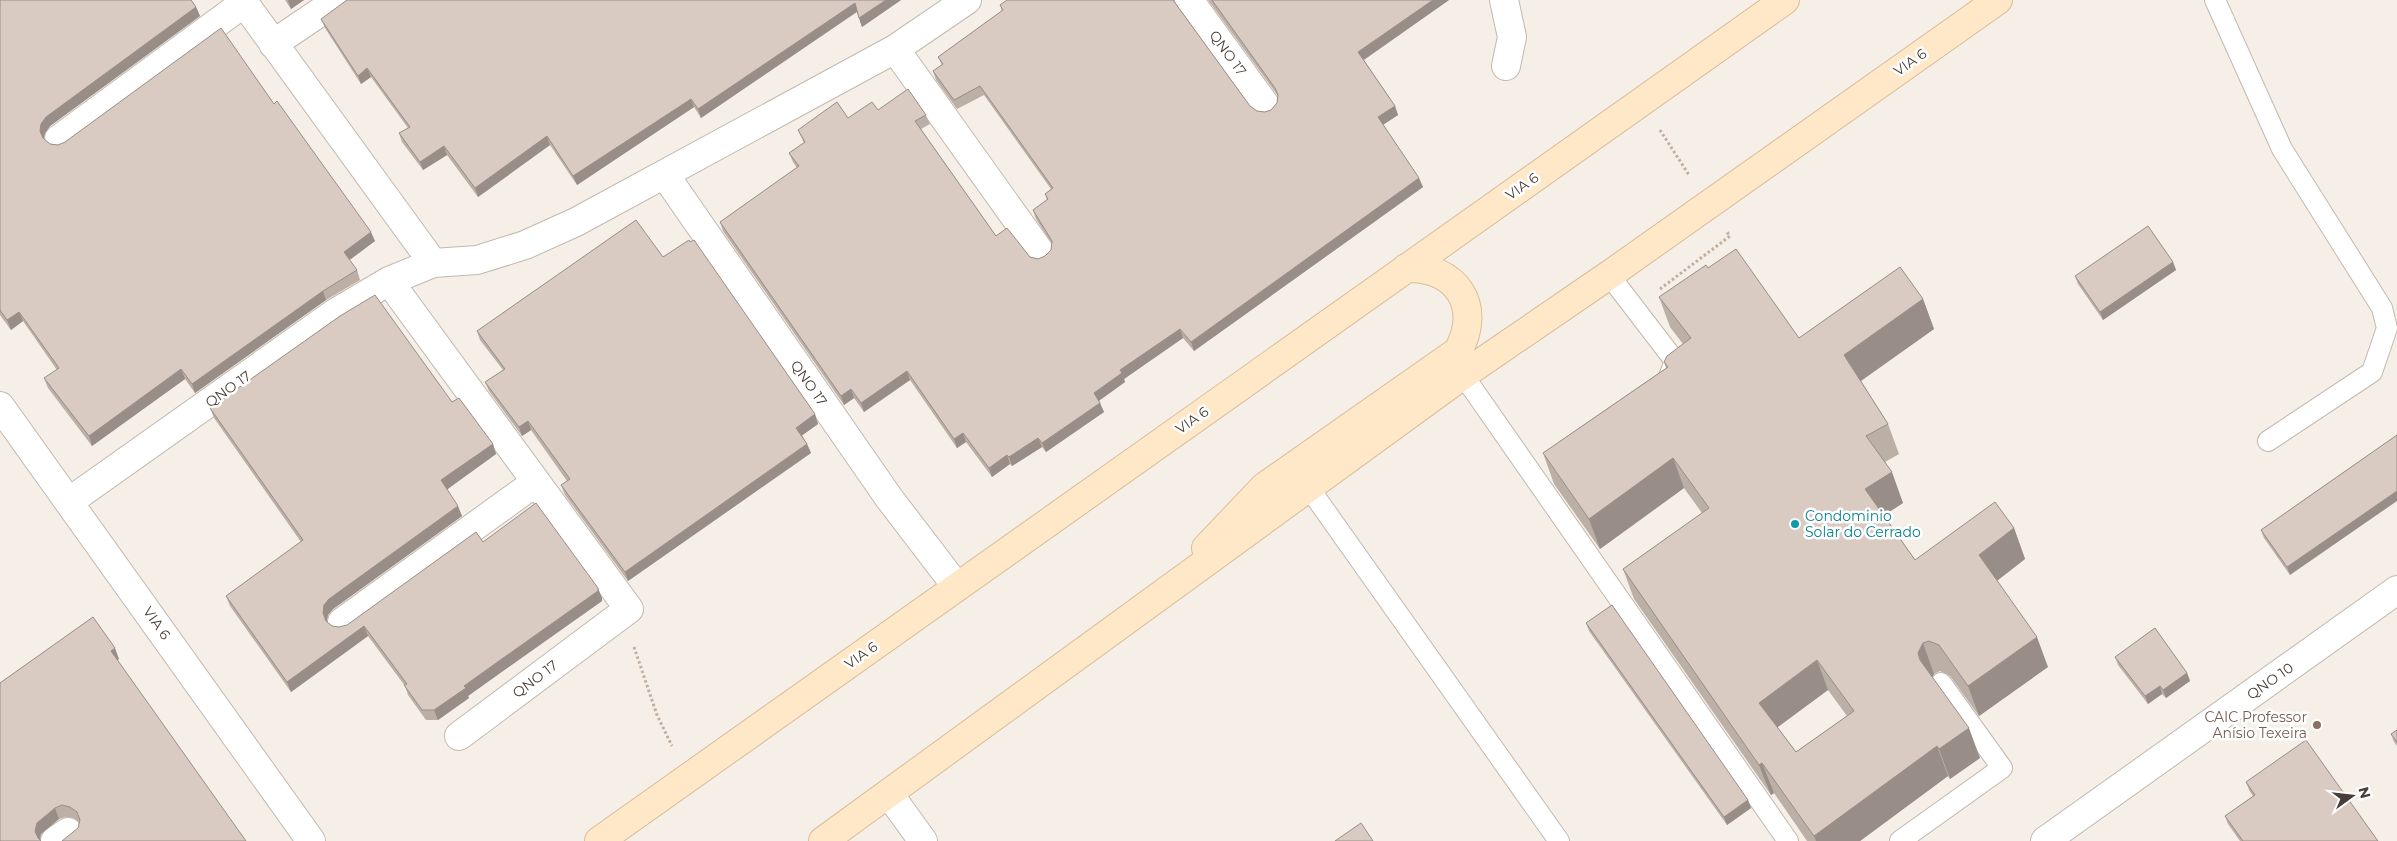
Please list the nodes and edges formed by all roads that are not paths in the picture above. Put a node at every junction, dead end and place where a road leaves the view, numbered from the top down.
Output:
1 (338, 0) edge
2 (967, 0) edge
3 (1189, 0) edge
4 (1504, 0) edge
5 (1785, 0) edge
6 (1998, 0) edge
7 (2215, 0) edge
8 (243, 2) edge
9 (273, 44) junction
10 (895, 49) junction
11 (1506, 66) dead end
12 (1266, 106) dead end
13 (59, 139) dead end
14 (665, 175) junction
15 (1040, 252) dead end
16 (433, 263) junction
17 (1406, 268) junction
18 (1609, 275) junction
19 (389, 281) junction
20 (1463, 375) junction
21 (1662, 394) edge
22 (0, 406) edge
23 (2268, 442) dead end
24 (536, 482) junction
25 (1309, 488) junction
26 (70, 501) junction
27 (956, 587) junction
28 (2397, 590) edge
29 (1158, 598) junction
30 (342, 622) dead end
31 (1941, 683) edge
32 (459, 736) dead end
33 (889, 794) junction
34 (311, 841) edge
35 (598, 841) edge
36 (823, 841) edge
37 (923, 841) edge
38 (1559, 841) edge
39 (1788, 841) edge
40 (1900, 841) edge
41 (2045, 841) edge

1 - 9 street
2 - 10 street, QNO 17
3 - 12 street, QNO 17
4 - 11 street
5 - 17 main road, VIA 6
6 - 18 main road, VIA 6
7 - 23 lane
8 - 9 street
8 - 13 street
9 - 16 street
10 - 14 street, QNO 17
10 - 15 street
14 - 16 street, QNO 17
14 - 27 street, QNO 17
16 - 19 street, QNO 17
17 - 27 main road, VIA 6
17 - 29 main road
18 - 20 main road, VIA 6
18 - 21 lane
19 - 24 street
19 - 26 street, QNO 17
20 - 25 main road, VIA 6
20 - 39 lane
22 - 26 street, VIA 6
24 - 30 street
24 - 32 street, QNO 17
25 - 29 main road, VIA 6
25 - 38 lane
26 - 34 street, VIA 6
27 - 35 main road, VIA 6
28 - 41 street, QNO 10
29 - 33 main road, VIA 6
31 - 40 lane
33 - 36 main road, VIA 6
33 - 37 street

